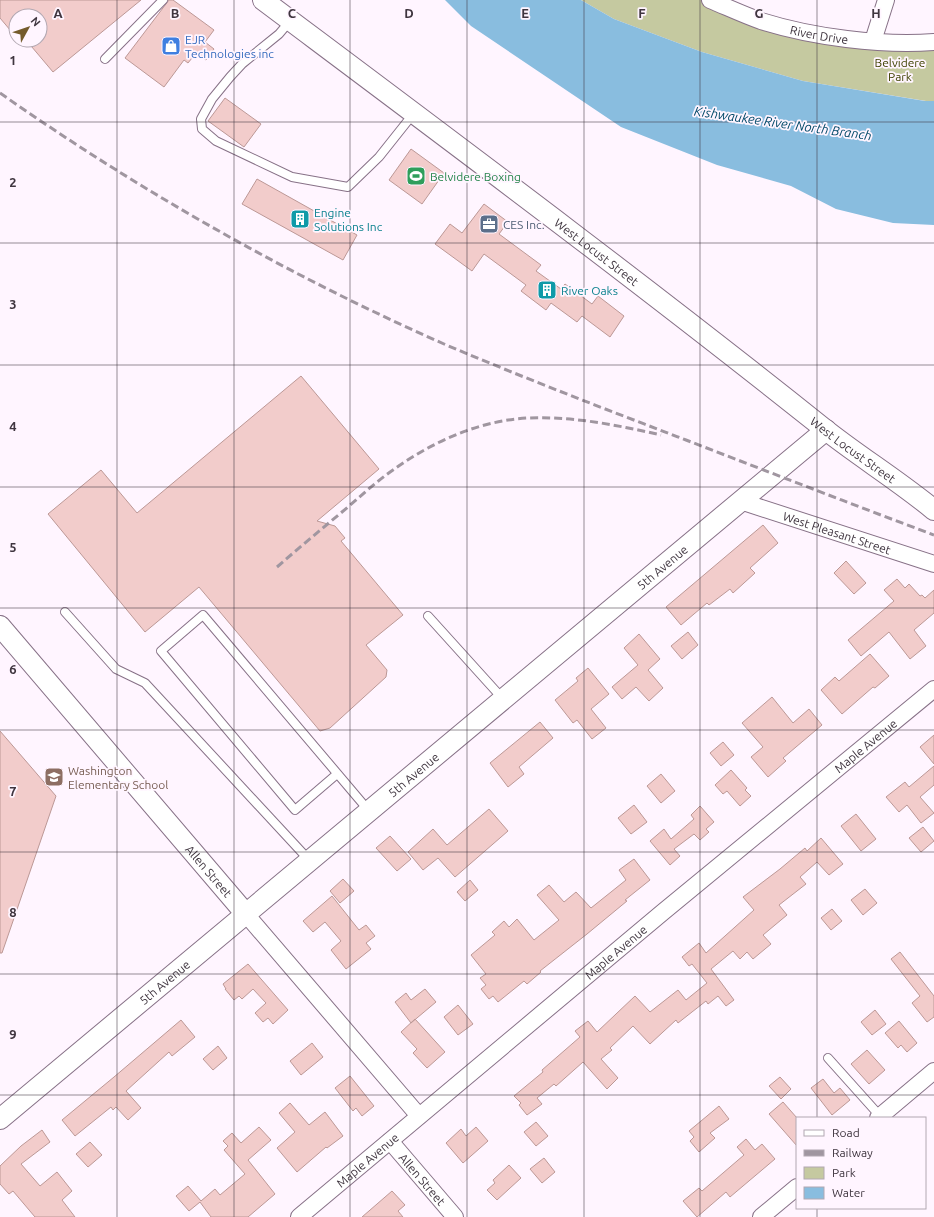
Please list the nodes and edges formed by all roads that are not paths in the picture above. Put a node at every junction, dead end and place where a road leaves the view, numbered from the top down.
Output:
1 (163, 0) edge
2 (263, 0) edge
3 (710, 0) edge
4 (886, 0) edge
5 (290, 20) junction
6 (873, 41) junction
7 (934, 42) edge
8 (105, 59) dead end
9 (414, 113) junction
10 (826, 430) junction
11 (911, 490) junction
12 (934, 494) edge
13 (740, 501) junction
14 (934, 510) edge
15 (934, 564) edge
16 (65, 612) dead end
17 (428, 616) dead end
18 (0, 626) edge
19 (934, 689) edge
20 (502, 700) junction
21 (337, 774) junction
22 (368, 811) junction
23 (309, 860) junction
24 (245, 913) junction
25 (828, 1058) dead end
26 (934, 1071) edge
27 (419, 1116) junction
28 (879, 1117) edge
29 (0, 1118) edge
30 (390, 1141) junction
31 (796, 1188) edge
32 (299, 1217) edge
33 (455, 1217) edge
34 (761, 1217) edge

1 - 8 lane
2 - 5 street, West Locust Street
3 - 6 street, River Drive
4 - 6 street
5 - 9 street, West Locust Street
5 - 9 lane
6 - 7 street, River Drive
9 - 10 street, West Locust Street
10 - 11 street, West Locust Street
10 - 13 street, 5th Avenue
11 - 12 street, West Locust Street
11 - 14 street
13 - 15 street, West Pleasant Street
13 - 20 street, 5th Avenue
16 - 23 lane
17 - 20 lane
18 - 24 street, Allen Street
19 - 27 street, Maple Avenue
20 - 22 street, 5th Avenue
21 - 21 lane
21 - 22 lane
22 - 23 street, 5th Avenue
23 - 24 street, 5th Avenue
24 - 27 street, Allen Street
24 - 29 street, 5th Avenue
25 - 28 lane
26 - 28 street
27 - 30 street, Maple Avenue
30 - 32 street, Maple Avenue
30 - 33 street, Allen Street
31 - 34 street

